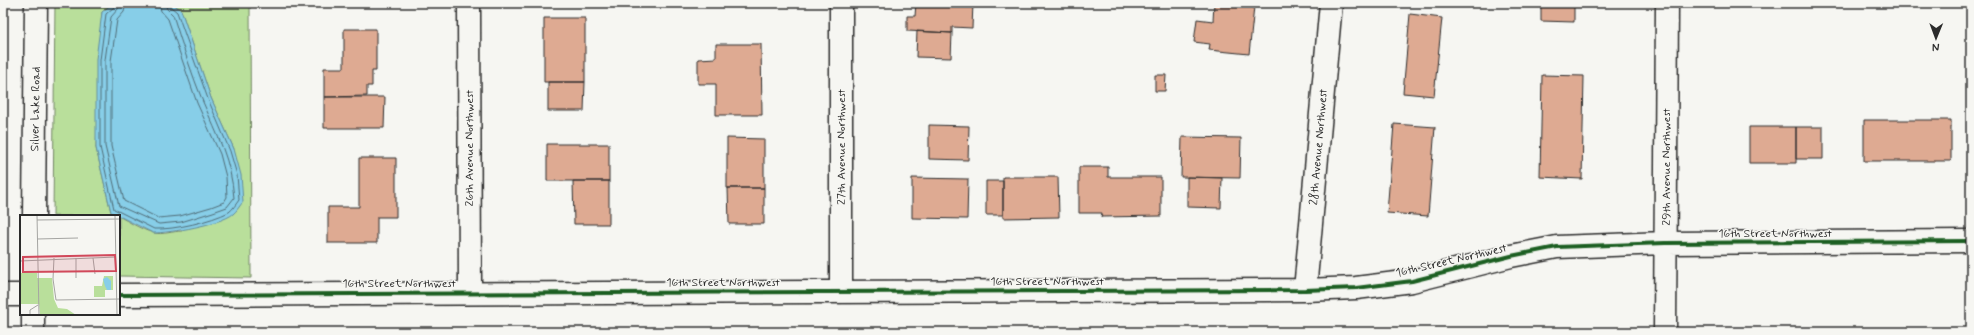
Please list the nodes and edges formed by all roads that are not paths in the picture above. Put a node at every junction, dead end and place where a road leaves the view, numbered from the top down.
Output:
1 (36, 3) edge
2 (469, 3) edge
3 (841, 3) edge
4 (1331, 3) edge
5 (1666, 3) edge
6 (34, 215) edge
7 (1971, 241) edge
8 (1665, 243) junction
9 (1305, 290) junction
10 (470, 292) junction
11 (840, 292) junction
12 (3, 295) edge
13 (20, 295) edge
14 (120, 295) edge
15 (33, 315) edge
16 (33, 332) edge
17 (1665, 332) edge

1 - 6 street, Silver Lake Road
2 - 10 street, 26th Avenue Northwest
3 - 11 street, 27th Avenue Northwest
4 - 9 street, 28th Avenue Northwest
5 - 8 street, 29th Avenue Northwest
7 - 8 street, 16th Street Northwest
8 - 9 street, 16th Street Northwest
8 - 17 street, 29th Avenue Northwest
9 - 11 street, 16th Street Northwest
10 - 11 street, 16th Street Northwest
10 - 14 street, 16th Street Northwest
12 - 13 street
15 - 16 street

